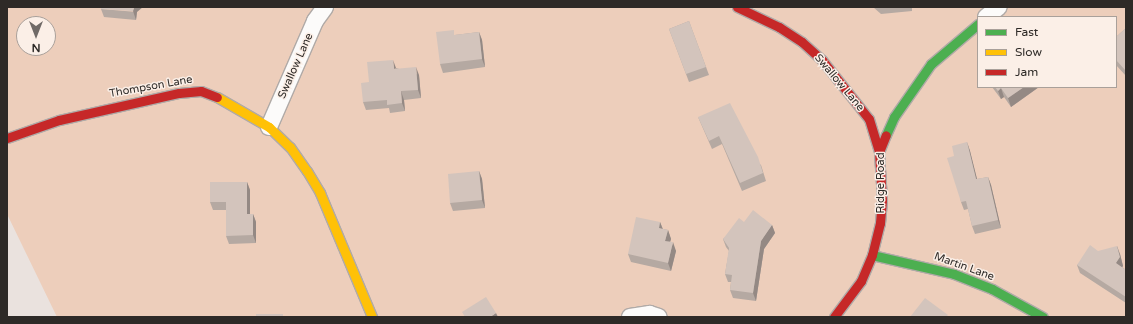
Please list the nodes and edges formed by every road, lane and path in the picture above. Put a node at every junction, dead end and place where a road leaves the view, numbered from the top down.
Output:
1 (325, 7) edge
2 (737, 7) edge
3 (999, 7) edge
4 (987, 16) edge
5 (977, 25) edge
6 (269, 127) junction
7 (7, 138) edge
8 (879, 152) junction
9 (872, 254) junction
10 (372, 317) edge
11 (630, 317) edge
12 (659, 317) edge
13 (834, 317) edge
14 (1043, 317) edge

1 - 6 street, Swallow Lane
2 - 8 street, Swallow Lane
3 - 4 street
5 - 8 street, Ridge Road
6 - 7 street, Thompson Lane
6 - 10 street, Thompson Lane
8 - 9 street, Ridge Road
9 - 13 street, Ridge Road
9 - 14 street, Martin Lane
11 - 12 street

